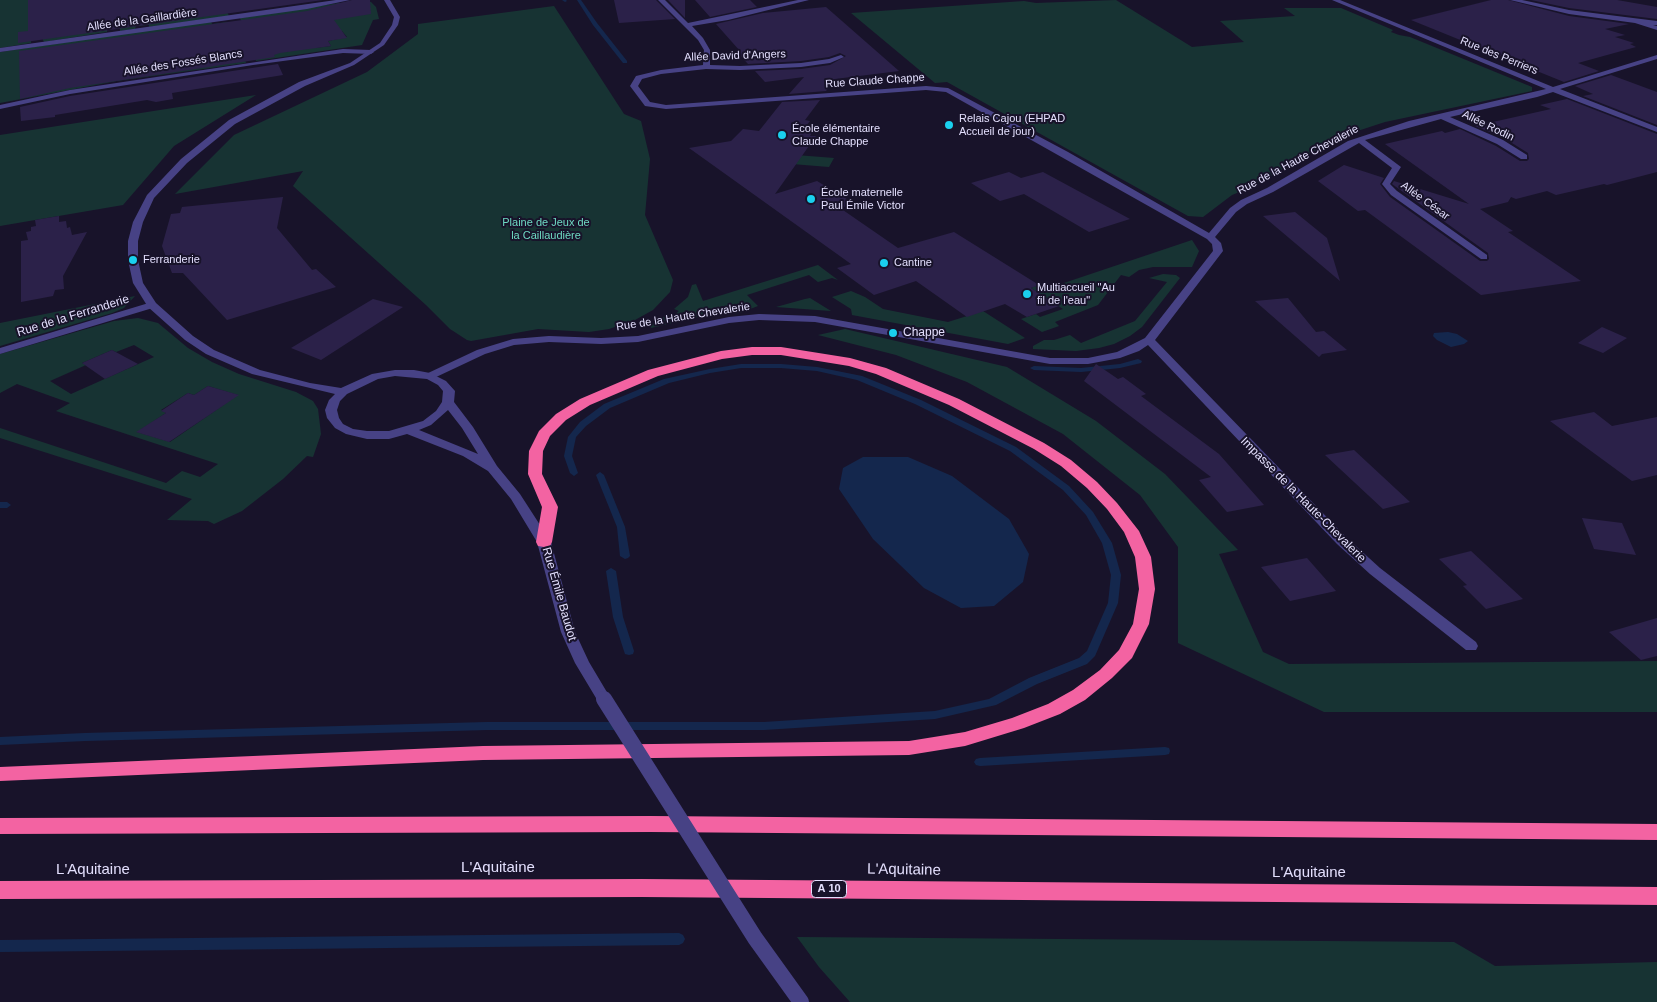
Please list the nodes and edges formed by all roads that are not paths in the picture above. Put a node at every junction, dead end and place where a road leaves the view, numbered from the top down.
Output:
1 (347, 0) edge
2 (387, 0) edge
3 (661, 0) edge
4 (806, 0) edge
5 (1335, 0) edge
6 (1514, 0) edge
7 (1636, 21) junction
8 (1657, 23) edge
9 (689, 25) junction
10 (1657, 28) edge
11 (0, 50) edge
12 (371, 52) junction
13 (841, 57) dead end
14 (1657, 57) edge
15 (706, 67) junction
16 (634, 86) joint
17 (1552, 89) junction
18 (0, 107) edge
19 (1441, 116) junction
20 (1657, 130) edge
21 (1360, 140) junction
22 (1524, 157) dead end
23 (1210, 237) junction
24 (1484, 257) dead end
25 (152, 305) junction
26 (1149, 340) junction
27 (0, 351) edge
28 (430, 376) junction
29 (343, 392) junction
30 (448, 402) junction
31 (408, 430) junction
32 (492, 468) junction
33 (544, 542) junction
34 (1471, 646) dead end
35 (0, 774) edge
36 (0, 826) edge
37 (1657, 832) edge
38 (0, 890) edge
39 (1657, 896) edge
40 (801, 1002) edge

1 - 11 street, Allée de la Gaillardière
2 - 12 street
3 - 9 street
4 - 9 street
5 - 17 street, Rue des Perriers
6 - 7 street
7 - 8 street
7 - 10 street
9 - 15 street
12 - 18 street, Allée des Fossés Blancs
12 - 25 street
13 - 15 street, Allée David d'Angers
14 - 17 street, Rue de la Haute Chevalerie
15 - 16 street, Allée David d'Angers
16 - 23 street, Rue Claude Chappe
17 - 19 street, Rue de la Haute Chevalerie
17 - 20 street, Rue des Perriers
19 - 21 street, Rue de la Haute Chevalerie
19 - 22 street, Allée Rodin
21 - 23 street, Rue de la Haute Chevalerie
21 - 24 street, Allée César
23 - 26 street, Rue de la Haute Chevalerie
25 - 27 street, Rue de la Ferranderie
25 - 29 street
26 - 28 street, Rue de la Haute Chevalerie
26 - 34 street, Impasse de la Haute-Chevalerie
28 - 29 street
28 - 30 street, Rue Émile Baudot
29 - 31 street
30 - 31 street
30 - 32 street, Rue Émile Baudot
31 - 32 street, Rue Émile Baudot
32 - 33 street, Rue Émile Baudot
33 - 35 highway
33 - 40 street, Rue Émile Baudot, bridge
36 - 37 highway
38 - 39 highway, L'Aquitaine / A 10

